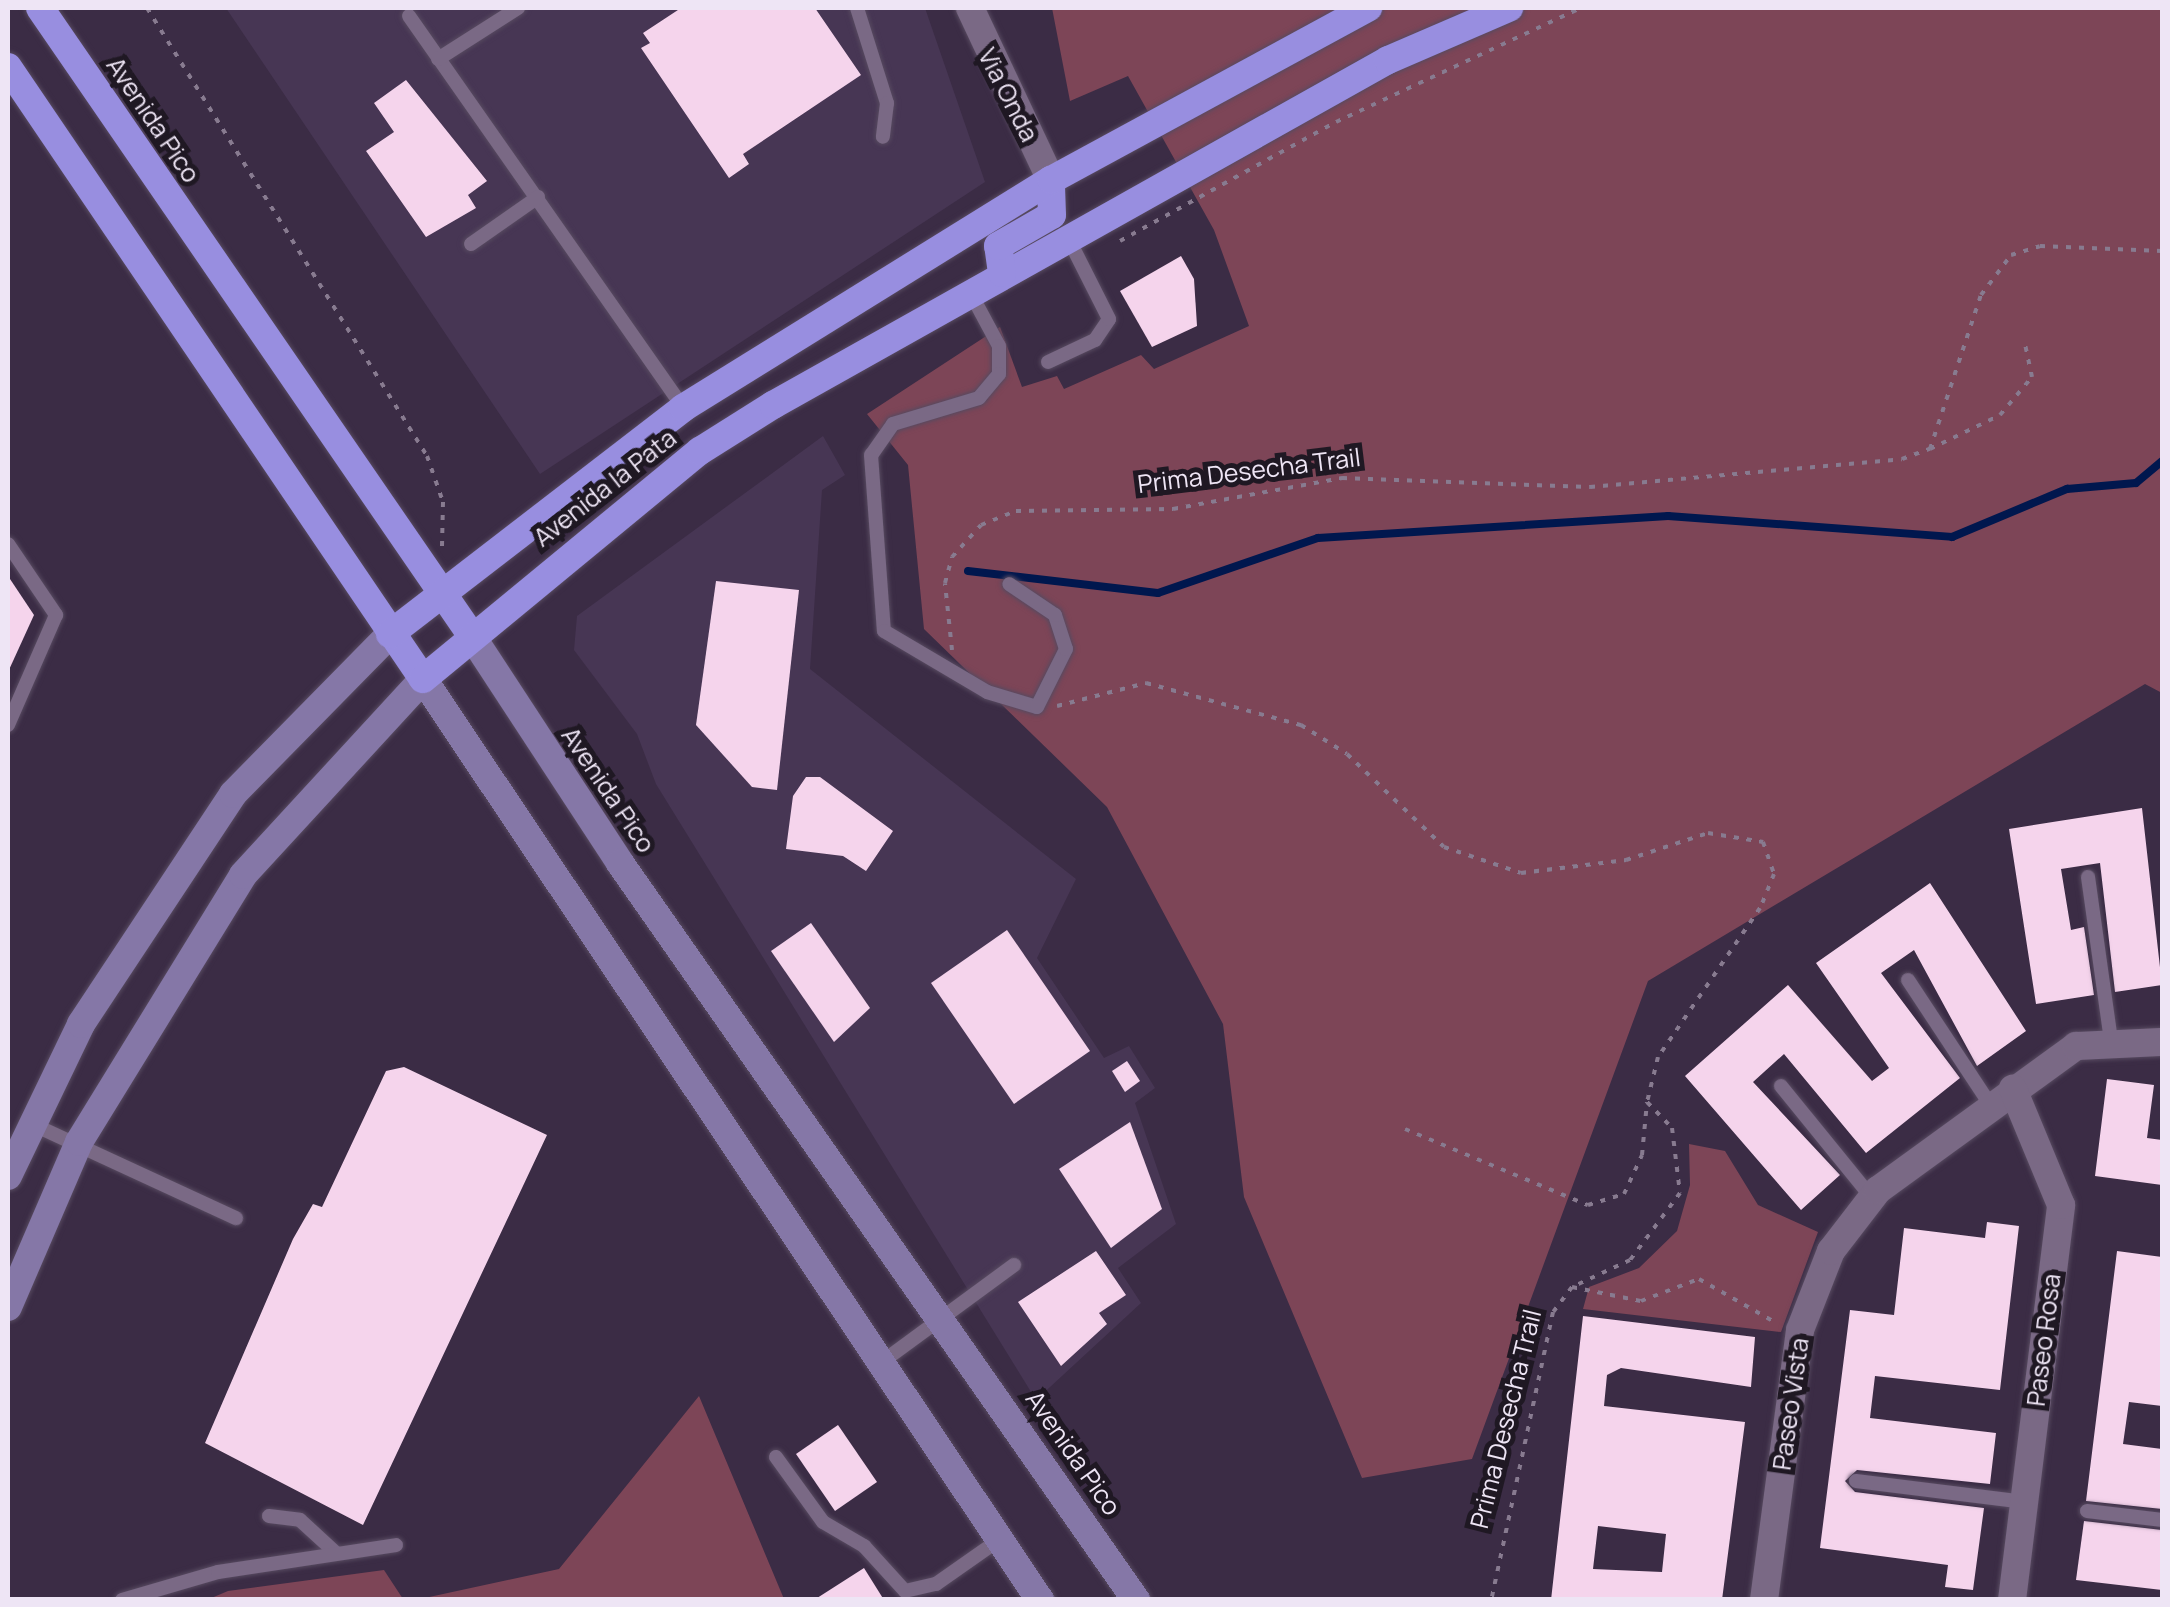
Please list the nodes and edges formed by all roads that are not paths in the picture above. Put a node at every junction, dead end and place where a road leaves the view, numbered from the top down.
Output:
1 (40, 8) edge
2 (518, 8) edge
3 (858, 8) edge
4 (970, 8) edge
5 (1368, 8) edge
6 (1510, 8) edge
7 (409, 16) dead end
8 (438, 59) junction
9 (8, 67) edge
10 (884, 137) dead end
11 (1051, 180) junction
12 (538, 197) junction
13 (1067, 237) junction
14 (471, 244) dead end
15 (1002, 274) junction
16 (970, 292) junction
17 (1048, 362) dead end
18 (683, 408) junction
19 (8, 544) edge
20 (1009, 584) dead end
21 (440, 591) junction
22 (469, 632) junction
23 (390, 634) junction
24 (423, 678) junction
25 (8, 726) edge
26 (2088, 877) dead end
27 (1908, 980) dead end
28 (2111, 1040) junction
29 (2162, 1042) edge
30 (1781, 1086) dead end
31 (2002, 1098) junction
32 (30, 1123) junction
33 (78, 1142) junction
34 (8, 1176) edge
35 (1872, 1198) junction
36 (236, 1218) dead end
37 (1014, 1265) dead end
38 (8, 1307) edge
39 (941, 1317) junction
40 (882, 1362) junction
41 (776, 1457) dead end
42 (1856, 1482) dead end
43 (2024, 1502) junction
44 (2087, 1511) dead end
45 (269, 1516) dead end
46 (2162, 1520) edge
47 (1000, 1539) junction
48 (396, 1546) dead end
49 (336, 1553) junction
50 (122, 1600) edge
51 (1040, 1600) edge
52 (1136, 1600) edge
53 (1764, 1600) edge
54 (2012, 1600) edge

1 - 21 highway, Avenida Pico
2 - 8 lane
3 - 10 lane
4 - 11 street, Via Onda
5 - 11 highway, Avenida la Pata
6 - 13 highway, Avenida la Pata
7 - 8 lane
8 - 12 lane
9 - 23 highway
11 - 15 highway
11 - 18 highway, Avenida la Pata
12 - 14 lane
12 - 18 lane
13 - 15 highway, Avenida la Pata
13 - 17 lane
15 - 16 highway, Avenida la Pata
16 - 20 lane
16 - 22 highway, Avenida la Pata
18 - 21 highway, Avenida la Pata
19 - 25 lane
21 - 22 highway, Avenida Pico
21 - 23 highway, Avenida la Pata
22 - 24 highway, Avenida la Pata
22 - 39 main road, Avenida Pico
23 - 24 highway
23 - 32 main road, Avenida la Pata
24 - 33 main road, Avenida la Pata
24 - 40 main road
26 - 28 lane
27 - 31 lane
28 - 29 street, Paseo Vista
28 - 31 street, Paseo Vista
30 - 35 lane
31 - 35 street, Paseo Vista
31 - 43 street, Paseo Rosa
32 - 33 lane
32 - 34 main road, Avenida la Pata
33 - 36 lane
33 - 38 main road, Avenida la Pata
35 - 53 street, Paseo Vista
37 - 39 lane
39 - 40 lane
39 - 52 main road, Avenida Pico
40 - 47 main road
41 - 47 lane
42 - 43 lane
43 - 54 street, Paseo Rosa
44 - 46 lane
45 - 49 lane
47 - 51 main road
48 - 49 lane
49 - 50 lane

